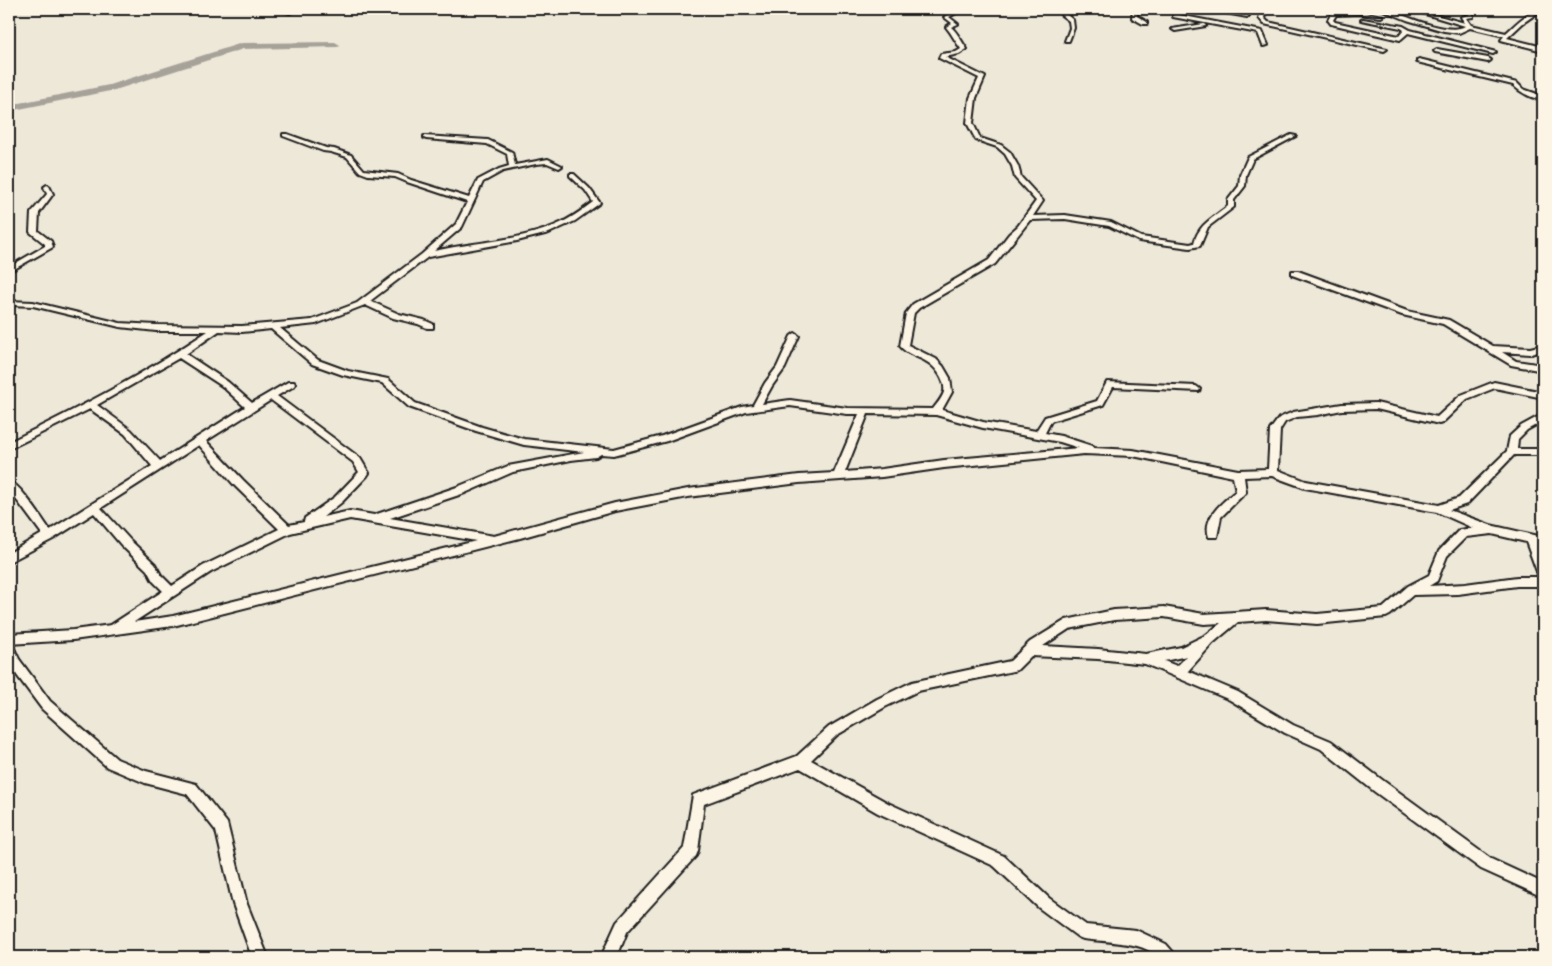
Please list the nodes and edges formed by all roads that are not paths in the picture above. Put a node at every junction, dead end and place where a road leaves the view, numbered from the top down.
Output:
1 (277, 9) edge
2 (949, 9) edge
3 (1079, 9) edge
4 (1135, 9) edge
5 (1186, 9) edge
6 (1206, 9) edge
7 (1262, 9) edge
8 (1273, 9) edge
9 (1382, 9) edge
10 (1456, 9) edge
11 (1541, 9) edge
12 (290, 12) dead end
13 (1393, 13) junction
14 (1424, 13) dead end
15 (1247, 16) dead end
16 (1381, 16) junction
17 (1363, 20) junction
18 (1145, 23) dead end
19 (1216, 23) junction
20 (1469, 26) junction
21 (1351, 28) junction
22 (1175, 29) dead end
23 (1408, 31) junction
24 (1506, 37) junction
25 (1067, 40) dead end
26 (1265, 45) dead end
27 (1384, 49) dead end
28 (1543, 49) edge
29 (1438, 51) dead end
30 (1493, 52) junction
31 (1419, 61) dead end
32 (1543, 95) edge
33 (285, 135) dead end
34 (1293, 136) dead end
35 (426, 137) dead end
36 (559, 166) dead end
37 (512, 167) junction
38 (572, 175) dead end
39 (47, 188) dead end
40 (470, 201) junction
41 (1028, 218) junction
42 (425, 256) junction
43 (9, 270) edge
44 (1295, 273) dead end
45 (364, 302) junction
46 (9, 303) edge
47 (430, 326) dead end
48 (274, 327) junction
49 (217, 329) junction
50 (795, 336) dead end
51 (1487, 348) junction
52 (1543, 348) edge
53 (180, 354) junction
54 (1543, 368) edge
55 (291, 384) dead end
56 (1196, 389) dead end
57 (1543, 395) edge
58 (271, 396) junction
59 (91, 405) junction
60 (756, 407) junction
61 (251, 408) junction
62 (865, 411) junction
63 (936, 412) junction
64 (1543, 417) edge
65 (1039, 435) junction
66 (200, 440) junction
67 (9, 446) edge
68 (614, 452) junction
69 (1101, 452) junction
70 (1512, 452) junction
71 (1543, 452) edge
72 (158, 466) junction
73 (1273, 472) junction
74 (1238, 474) junction
75 (838, 476) junction
76 (9, 486) edge
77 (95, 508) junction
78 (1439, 508) junction
79 (376, 519) junction
80 (300, 527) junction
81 (286, 530) junction
82 (1491, 531) junction
83 (1213, 534) dead end
84 (49, 536) junction
85 (1530, 539) junction
86 (495, 540) junction
87 (1543, 541) edge
88 (9, 558) edge
89 (1543, 574) edge
90 (1543, 582) edge
91 (1411, 590) junction
92 (171, 592) junction
93 (1234, 618) junction
94 (114, 629) junction
95 (9, 639) edge
96 (1210, 639) junction
97 (9, 650) edge
98 (1029, 651) junction
99 (1146, 659) junction
100 (1178, 673) junction
101 (802, 761) junction
102 (1543, 890) edge
103 (260, 957) edge
104 (609, 957) edge
105 (1168, 957) edge

1 - 12 street
2 - 41 street
3 - 25 street
4 - 18 street
5 - 19 street
6 - 15 street
7 - 8 street
7 - 27 street
9 - 13 street
10 - 20 street
11 - 24 street
13 - 16 street
13 - 20 street
14 - 20 street
16 - 17 street
16 - 21 street
17 - 21 street
17 - 23 street
19 - 22 street
19 - 26 street
20 - 24 street
21 - 23 street
23 - 30 street
24 - 28 street
24 - 30 street
29 - 30 street
31 - 32 street
33 - 40 street
34 - 41 street
35 - 37 street
36 - 37 street
37 - 40 street
38 - 42 street
39 - 43 street
40 - 42 street
41 - 63 street
42 - 45 street
44 - 51 street
45 - 47 street
45 - 48 street
46 - 49 street
48 - 49 street
48 - 68 street
49 - 53 street
50 - 60 street
51 - 52 street
51 - 54 street
53 - 59 street
53 - 61 street
55 - 58 street
56 - 65 street
57 - 73 street
58 - 61 street
58 - 80 street
59 - 67 street
59 - 72 street
60 - 62 street
60 - 68 street
61 - 66 street
62 - 63 street
62 - 75 street
63 - 65 street
64 - 70 street
65 - 69 street
66 - 72 street
66 - 81 street
68 - 79 street
69 - 74 street
69 - 75 street
70 - 71 street
70 - 78 street
72 - 77 street
73 - 74 street
73 - 78 street
74 - 83 street
75 - 86 street
76 - 84 street
77 - 84 street
77 - 92 street
78 - 82 street
79 - 80 street
79 - 86 street
80 - 81 street
81 - 92 street
82 - 85 street
82 - 91 street
84 - 88 street
85 - 87 street
85 - 89 street
86 - 94 street
90 - 91 street
91 - 93 street
92 - 94 street
93 - 96 street
93 - 98 street
94 - 95 street
96 - 99 street
96 - 100 street
97 - 103 street
98 - 99 street
98 - 101 street
99 - 100 street
100 - 102 street
101 - 104 street
101 - 105 street

